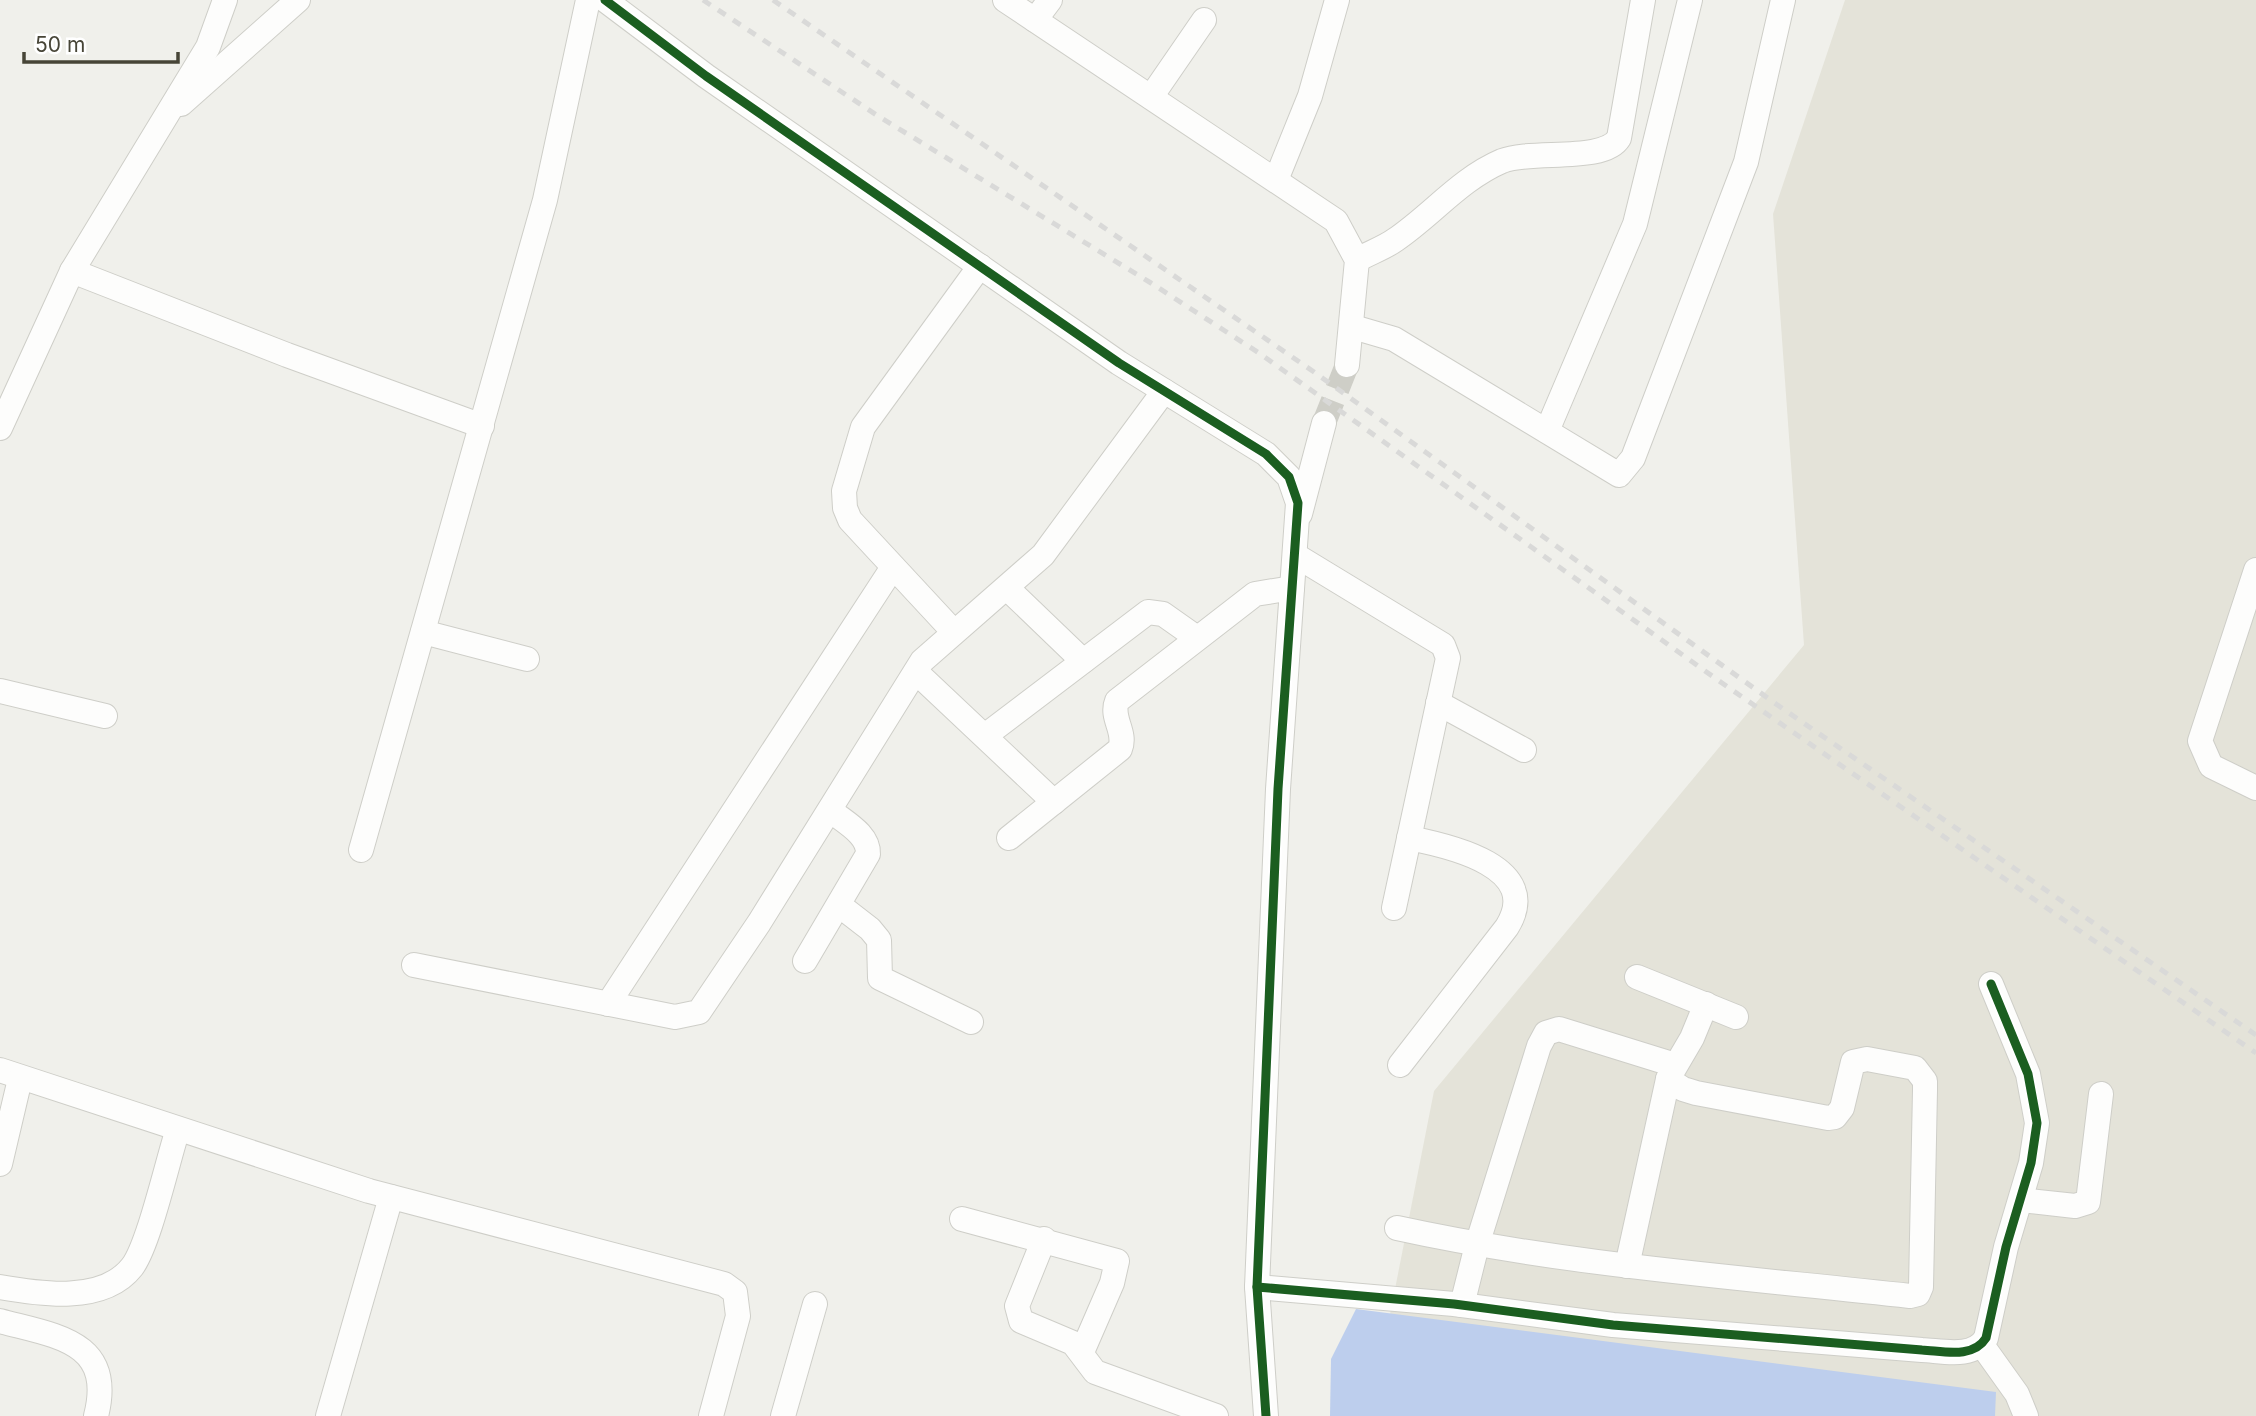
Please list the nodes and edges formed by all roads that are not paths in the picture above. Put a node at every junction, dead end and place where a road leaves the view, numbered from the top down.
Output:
1 (225, 0) edge
2 (298, 0) edge
3 (588, 0) edge
4 (605, 0) edge
5 (1005, 0) edge
6 (1050, 0) edge
7 (1338, 0) edge
8 (1643, 0) edge
9 (1690, 0) edge
10 (1783, 0) edge
11 (1035, 20) junction
12 (1204, 20) dead end
13 (1151, 97) junction
14 (164, 118) junction
15 (1276, 180) junction
16 (1357, 260) junction
17 (980, 266) junction
18 (72, 271) junction
19 (1353, 327) junction
20 (1347, 365) tunnel mouth
21 (1164, 391) junction
22 (1324, 423) tunnel mouth
23 (482, 426) junction
24 (0, 428) edge
25 (1547, 431) junction
26 (1297, 528) junction
27 (1295, 555) junction
28 (893, 567) junction
29 (2256, 570) edge
30 (1292, 588) junction
31 (1008, 589) junction
32 (953, 631) junction
33 (423, 632) junction
34 (1197, 638) junction
35 (527, 659) dead end
36 (1083, 661) junction
37 (916, 672) junction
38 (0, 691) edge
39 (1438, 703) junction
40 (105, 716) dead end
41 (986, 735) junction
42 (1524, 750) dead end
43 (2256, 788) edge
44 (1054, 802) junction
45 (830, 810) junction
46 (1009, 838) dead end
47 (1409, 838) junction
48 (361, 850) dead end
49 (839, 905) junction
50 (1394, 908) dead end
51 (805, 961) dead end
52 (414, 965) dead end
53 (1637, 977) dead end
54 (1991, 984) dead end
55 (608, 1004) junction
56 (1706, 1004) junction
57 (1736, 1017) dead end
58 (971, 1022) dead end
59 (1400, 1065) dead end
60 (1672, 1072) junction
61 (10, 1074) edge
62 (2101, 1094) dead end
63 (178, 1129) junction
64 (0, 1164) edge
65 (391, 1196) junction
66 (2021, 1200) junction
67 (962, 1219) dead end
68 (1397, 1228) dead end
69 (1044, 1239) junction
70 (1476, 1245) junction
71 (1627, 1266) junction
72 (0, 1287) edge
73 (1257, 1287) junction
74 (815, 1304) dead end
75 (1462, 1305) junction
76 (0, 1321) edge
77 (1982, 1345) junction
78 (1082, 1352) junction
79 (96, 1416) edge
80 (328, 1416) edge
81 (710, 1416) edge
82 (783, 1416) edge
83 (1216, 1416) edge
84 (1266, 1416) edge
85 (2026, 1416) edge

1 - 14 street
2 - 14 street
3 - 23 street
4 - 17 street
5 - 11 street
6 - 11 street
7 - 15 street
8 - 16 street
9 - 25 street
10 - 25 street
11 - 13 street
12 - 13 street
13 - 15 street
14 - 18 street
15 - 16 street
16 - 19 street
17 - 21 street
17 - 28 street
18 - 23 street
18 - 24 street
19 - 20 street
19 - 25 street
21 - 26 street
21 - 31 street
22 - 26 street
23 - 33 street
26 - 27 street
27 - 30 street
27 - 39 street
28 - 32 street
28 - 55 street
29 - 43 street
30 - 34 street
30 - 73 street
31 - 32 street
31 - 36 street
32 - 37 street
33 - 35 street
33 - 48 street
34 - 36 street
34 - 44 street
36 - 41 street
37 - 41 street
37 - 45 street
38 - 40 street
39 - 42 street
39 - 47 street
41 - 44 street
44 - 46 street
45 - 49 street
45 - 55 street
47 - 50 street
47 - 59 street
49 - 51 street
49 - 58 street
52 - 55 street
53 - 56 street
54 - 66 street
56 - 57 street
56 - 60 street
60 - 70 street
60 - 71 street
60 - 71 street
61 - 63 street
61 - 64 street
62 - 66 street
63 - 65 street
63 - 72 street
65 - 80 street
65 - 81 street
66 - 77 street
67 - 69 street
68 - 70 street
69 - 78 street
69 - 78 street
70 - 71 street
70 - 75 street
73 - 75 street
73 - 84 street
74 - 82 street
75 - 77 street
76 - 79 street
77 - 85 street
78 - 83 street

